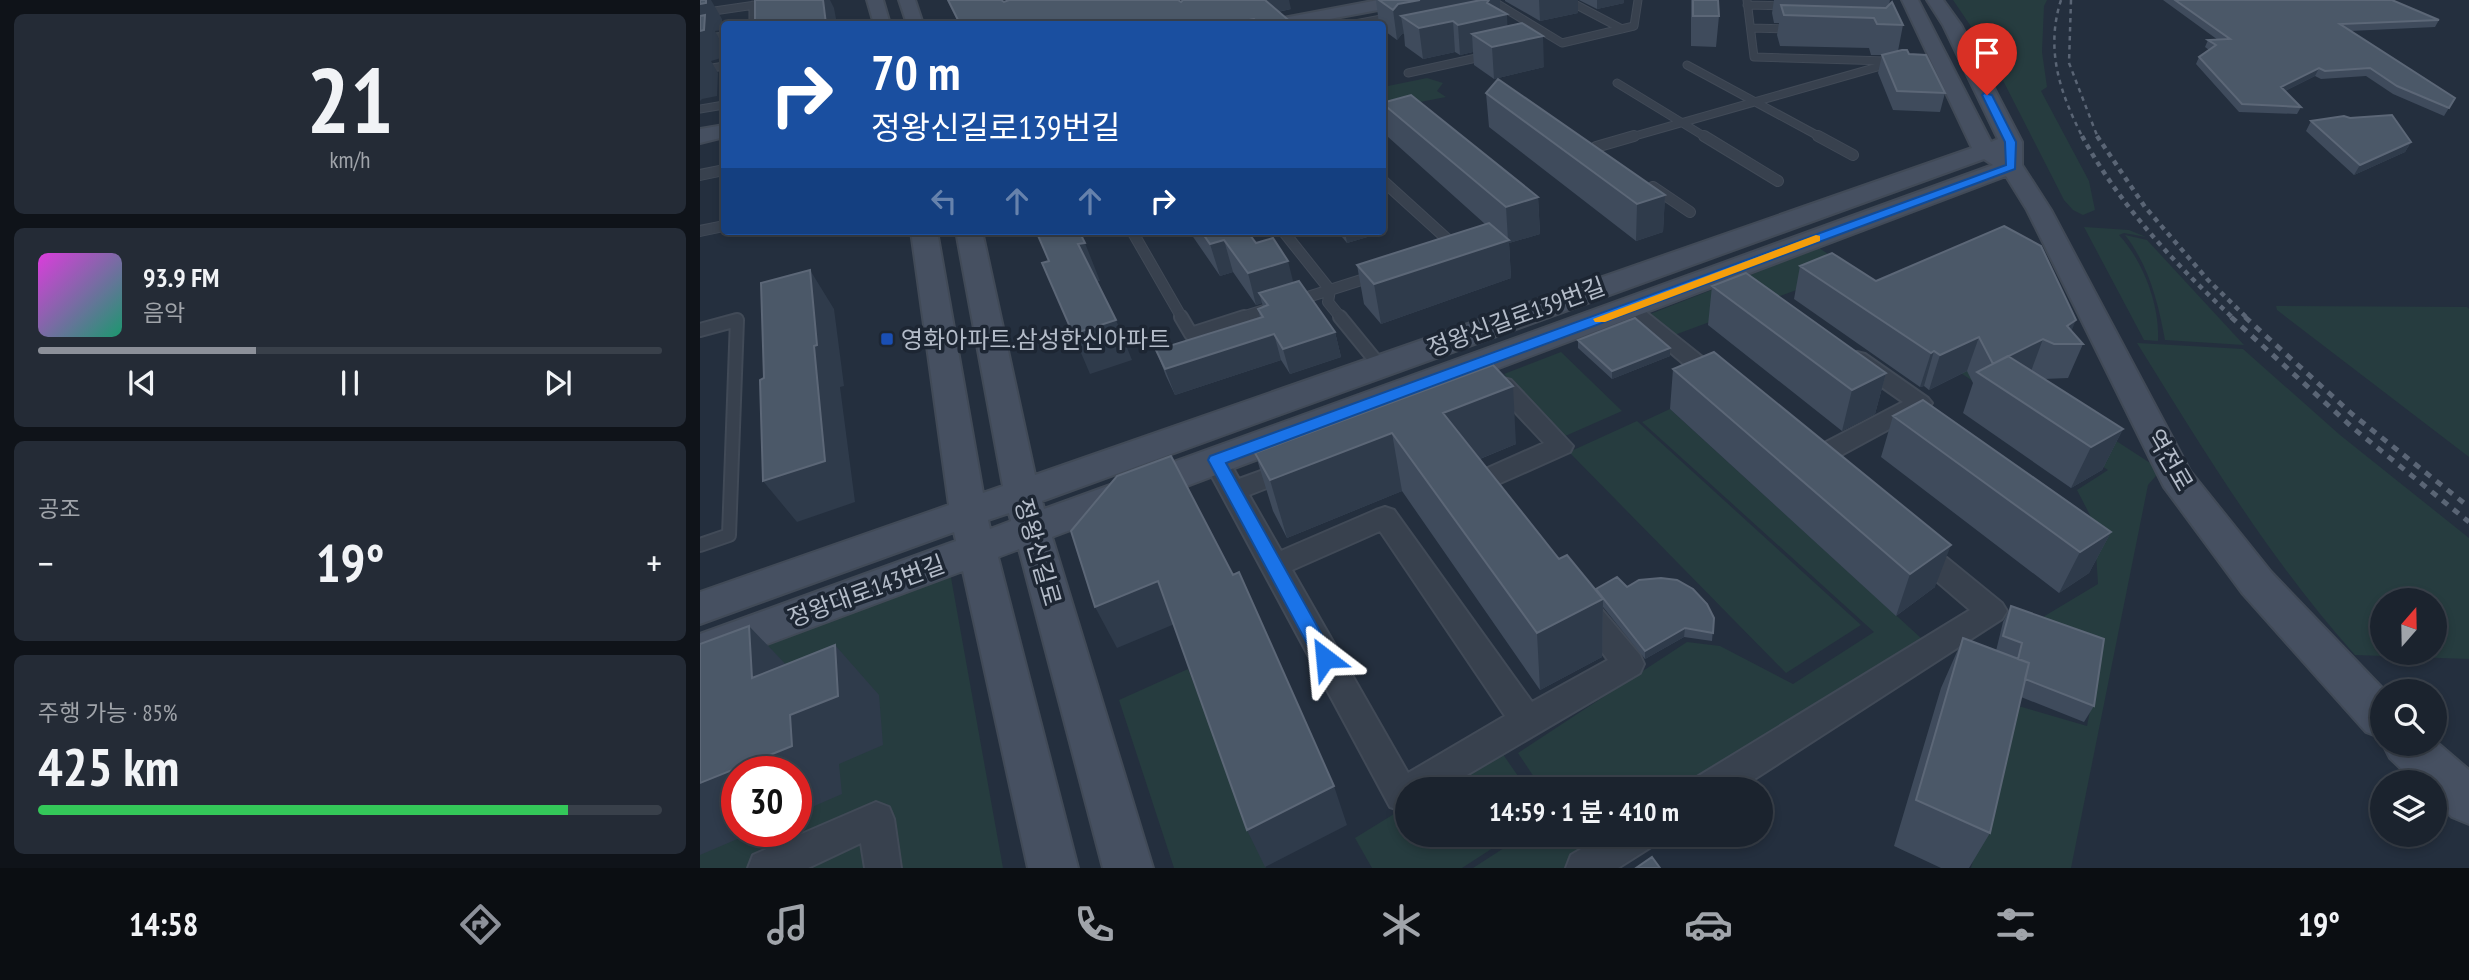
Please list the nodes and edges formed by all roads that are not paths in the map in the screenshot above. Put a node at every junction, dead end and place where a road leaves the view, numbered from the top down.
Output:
1 (769, 0) edge
2 (875, 0) edge
3 (907, 0) edge
4 (1405, 0) edge
5 (1491, 0) edge
6 (1567, 0) edge
7 (1638, 0) edge
8 (1910, 0) edge
9 (1935, 0) edge
10 (1747, 3) edge
11 (753, 5) junction
12 (1802, 6) edge
13 (700, 13) edge
14 (765, 14) edge
15 (1395, 16) edge
16 (1517, 16) junction
17 (1505, 19) dead end
18 (753, 20) edge
19 (881, 21) edge
20 (914, 21) edge
21 (1294, 21) edge
22 (1370, 21) edge
23 (1751, 28) junction
24 (1622, 29) junction
25 (1802, 29) edge
26 (721, 36) edge
27 (700, 39) edge
28 (1557, 40) junction
29 (1543, 43) dead end
30 (1503, 52) edge
31 (1687, 65) dead end
32 (721, 66) edge
33 (700, 70) edge
34 (1408, 74) dead end
35 (1617, 83) dead end
36 (1756, 102) junction
37 (721, 106) edge
38 (700, 109) edge
39 (1683, 123) junction
40 (721, 132) edge
41 (700, 136) edge
42 (1586, 140) edge
43 (1596, 148) junction
44 (2002, 152) junction
45 (1607, 155) edge
46 (1853, 155) dead end
47 (721, 171) edge
48 (700, 175) edge
49 (1778, 181) dead end
50 (1386, 184) edge
51 (1648, 184) edge
52 (1690, 212) dead end
53 (721, 227) edge
54 (700, 231) edge
55 (925, 235) edge
56 (970, 235) edge
57 (1134, 235) edge
58 (1286, 235) edge
59 (1445, 253) edge
60 (1381, 273) edge
61 (1330, 290) junction
62 (1629, 308) junction
63 (700, 330) edge
64 (1842, 348) edge
65 (1380, 366) junction
66 (1733, 394) edge
67 (1465, 400) edge
68 (1920, 403) junction
69 (1942, 419) edge
70 (1216, 460) junction
71 (1812, 460) edge
72 (1311, 461) edge
73 (1233, 491) junction
74 (1027, 512) junction
75 (1507, 513) edge
76 (972, 531) junction
77 (1897, 531) edge
78 (700, 545) edge
79 (1275, 566) junction
80 (1568, 589) edge
81 (700, 608) edge
82 (700, 652) edge
83 (2370, 705) edge
84 (1527, 721) junction
85 (2419, 756) edge
86 (1432, 777) edge
87 (1728, 777) edge
88 (1395, 782) edge
89 (2469, 801) edge
90 (1618, 847) edge
91 (766, 868) edge
92 (883, 868) edge
93 (1053, 868) edge
94 (1128, 868) edge
95 (1584, 868) edge

1 - 11 lane
2 - 19 street
3 - 20 street
4 - 21 street
5 - 16 lane
6 - 24 lane
7 - 24 lane
8 - 44 street, 역전로
9 - 44 street, 역전로
10 - 12 lane
10 - 23 lane
11 - 13 lane
11 - 18 lane
14 - 18 lane
15 - 22 lane
16 - 17 lane
16 - 28 lane
23 - 25 lane
23 - 36 lane
24 - 28 lane
26 - 27 lane
28 - 29 lane
30 - 34 lane
31 - 36 lane
32 - 33 lane
35 - 39 lane
36 - 39 lane
36 - 46 lane
37 - 38 lane
39 - 43 lane
39 - 49 lane
40 - 41 street
42 - 43 lane
43 - 45 lane
44 - 62 street, 정왕신길로139번길
44 - 65 street, 정왕신길로139번길
44 - 83 street, 역전로
47 - 48 lane
50 - 59 lane
51 - 52 lane
53 - 54 lane
55 - 76 street
56 - 74 street, 정왕신길로
57 - 61 lane
58 - 61 lane
60 - 61 lane
61 - 65 lane
62 - 66 street
62 - 70 street, 정왕신길로139번길
63 - 78 lane
64 - 68 street
65 - 74 street, 정왕신길로139번길
67 - 75 street
68 - 69 street
68 - 71 street
70 - 73 street
70 - 74 street, 정왕신길로139번길
72 - 73 street
73 - 79 street
74 - 76 street, 정왕대로143번길
74 - 94 street, 정왕신길로
76 - 81 street, 정왕대로143번길
76 - 82 street, 정왕대로143번길
76 - 93 street
77 - 87 street
79 - 84 street
79 - 88 street
80 - 84 street
84 - 86 street
85 - 89 street
90 - 95 street
91 - 92 street

